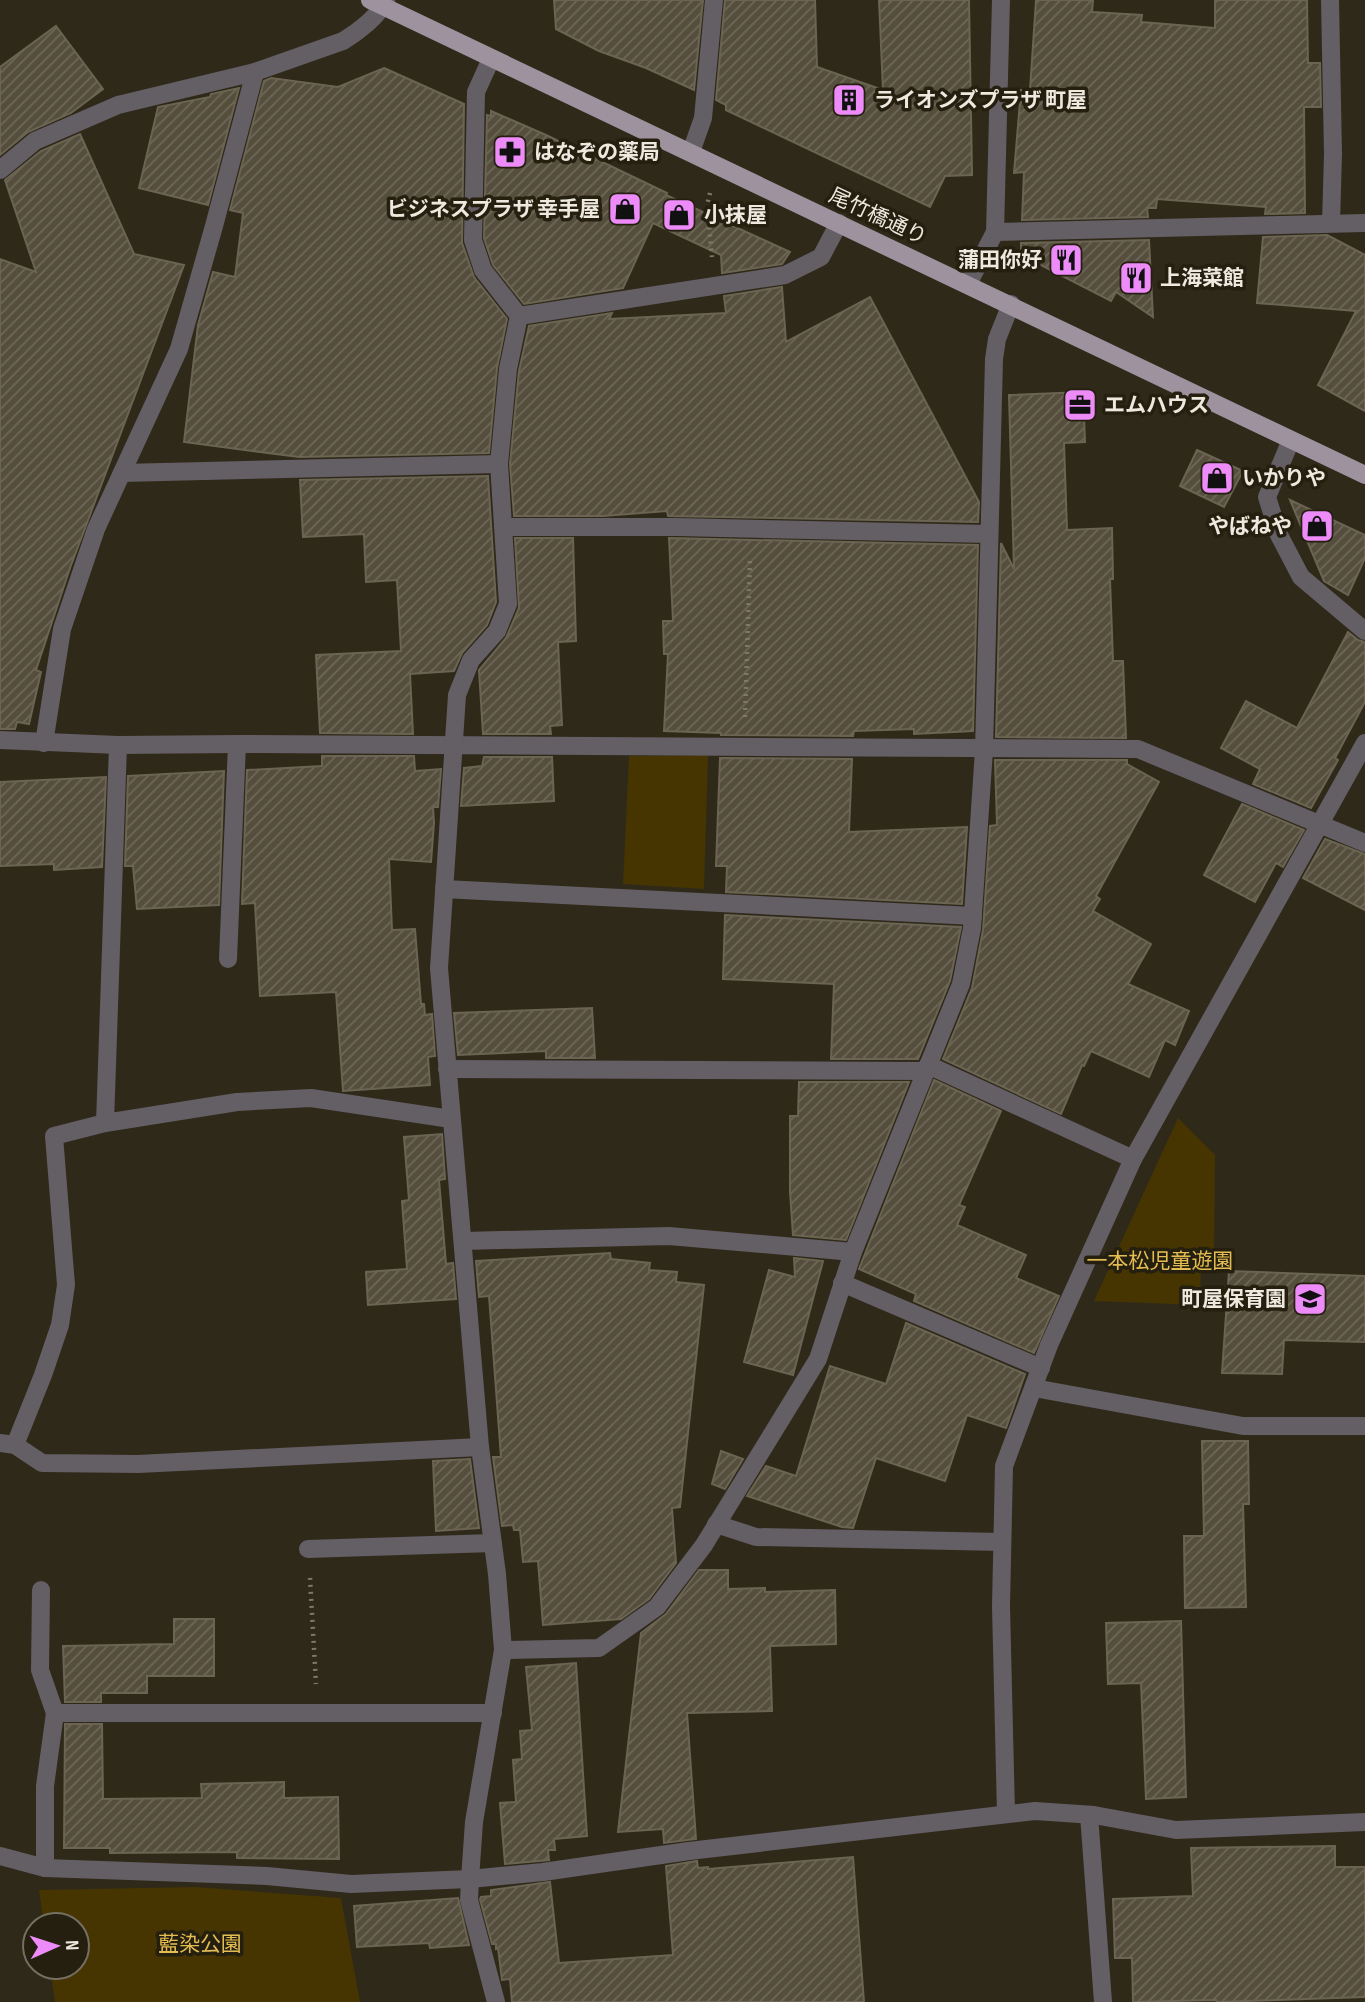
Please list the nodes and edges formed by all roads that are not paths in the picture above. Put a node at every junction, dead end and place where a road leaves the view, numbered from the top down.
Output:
1 (714, 0) edge
2 (1002, 0) edge
3 (1330, 0) edge
4 (380, 2) edge
5 (491, 59) junction
6 (255, 72) junction
7 (691, 152) junction
8 (0, 170) edge
9 (839, 223) junction
10 (1331, 223) junction
11 (1365, 223) edge
12 (995, 232) junction
13 (968, 284) junction
14 (1012, 304) junction
15 (519, 316) junction
16 (1291, 440) junction
17 (499, 464) junction
18 (122, 473) junction
19 (1365, 475) edge
20 (505, 527) junction
21 (989, 534) junction
22 (1365, 631) edge
23 (0, 740) edge
24 (44, 743) junction
25 (1365, 743) edge
26 (237, 744) junction
27 (118, 745) junction
28 (454, 745) junction
29 (984, 750) junction
30 (1320, 823) junction
31 (1365, 843) edge
32 (444, 889) junction
33 (973, 916) junction
34 (228, 959) dead end
35 (927, 1068) junction
36 (446, 1069) junction
37 (450, 1119) junction
38 (105, 1123) junction
39 (1133, 1159) junction
40 (463, 1241) junction
41 (853, 1252) junction
42 (842, 1283) junction
43 (1041, 1368) junction
44 (1034, 1388) junction
45 (1365, 1426) edge
46 (7, 1444) edge
47 (480, 1447) junction
48 (716, 1524) junction
49 (1002, 1542) junction
50 (493, 1543) junction
51 (308, 1549) road end
52 (41, 1590) dead end
53 (502, 1650) junction
54 (55, 1713) junction
55 (493, 1713) junction
56 (1006, 1814) junction
57 (1089, 1815) junction
58 (1365, 1822) edge
59 (0, 1856) edge
60 (45, 1868) junction
61 (470, 1879) junction
62 (496, 2002) edge
63 (1103, 2002) edge

1 - 7 street
2 - 12 street
3 - 10 street
4 - 5 main road, 尾竹橋通り
4 - 6 street
5 - 7 main road, 尾竹橋通り
5 - 15 street
6 - 8 street
6 - 18 street
7 - 9 main road, 尾竹橋通り
9 - 13 main road, 尾竹橋通り
9 - 15 street
10 - 11 street
10 - 12 street
12 - 13 street
13 - 14 main road, 尾竹橋通り
14 - 16 main road, 尾竹橋通り
14 - 21 street
15 - 17 street
16 - 19 main road, 尾竹橋通り
16 - 22 street
17 - 18 street
17 - 20 street
18 - 24 street
20 - 21 street
20 - 28 street
21 - 29 street
23 - 24 street
24 - 27 street
25 - 30 street
26 - 27 street
26 - 28 street
26 - 34 street
27 - 38 street
28 - 29 street
28 - 32 street
29 - 30 street
29 - 33 street
30 - 31 street
30 - 39 street
32 - 33 street
32 - 36 street
33 - 35 street
35 - 36 street
35 - 39 street
35 - 41 street
36 - 37 street
37 - 38 street
37 - 40 street
38 - 46 street
39 - 43 street
40 - 41 street
40 - 47 street
41 - 42 street
42 - 43 street
42 - 48 street
43 - 44 street
44 - 45 street
44 - 49 street
46 - 47 street
47 - 50 street
48 - 49 street
48 - 53 street
49 - 56 street
50 - 51 street
50 - 53 street
52 - 54 street
53 - 55 street
54 - 55 street
54 - 60 street
55 - 61 street
56 - 57 street
56 - 61 street
57 - 58 street
57 - 63 street
59 - 60 street
60 - 61 street
61 - 62 street

